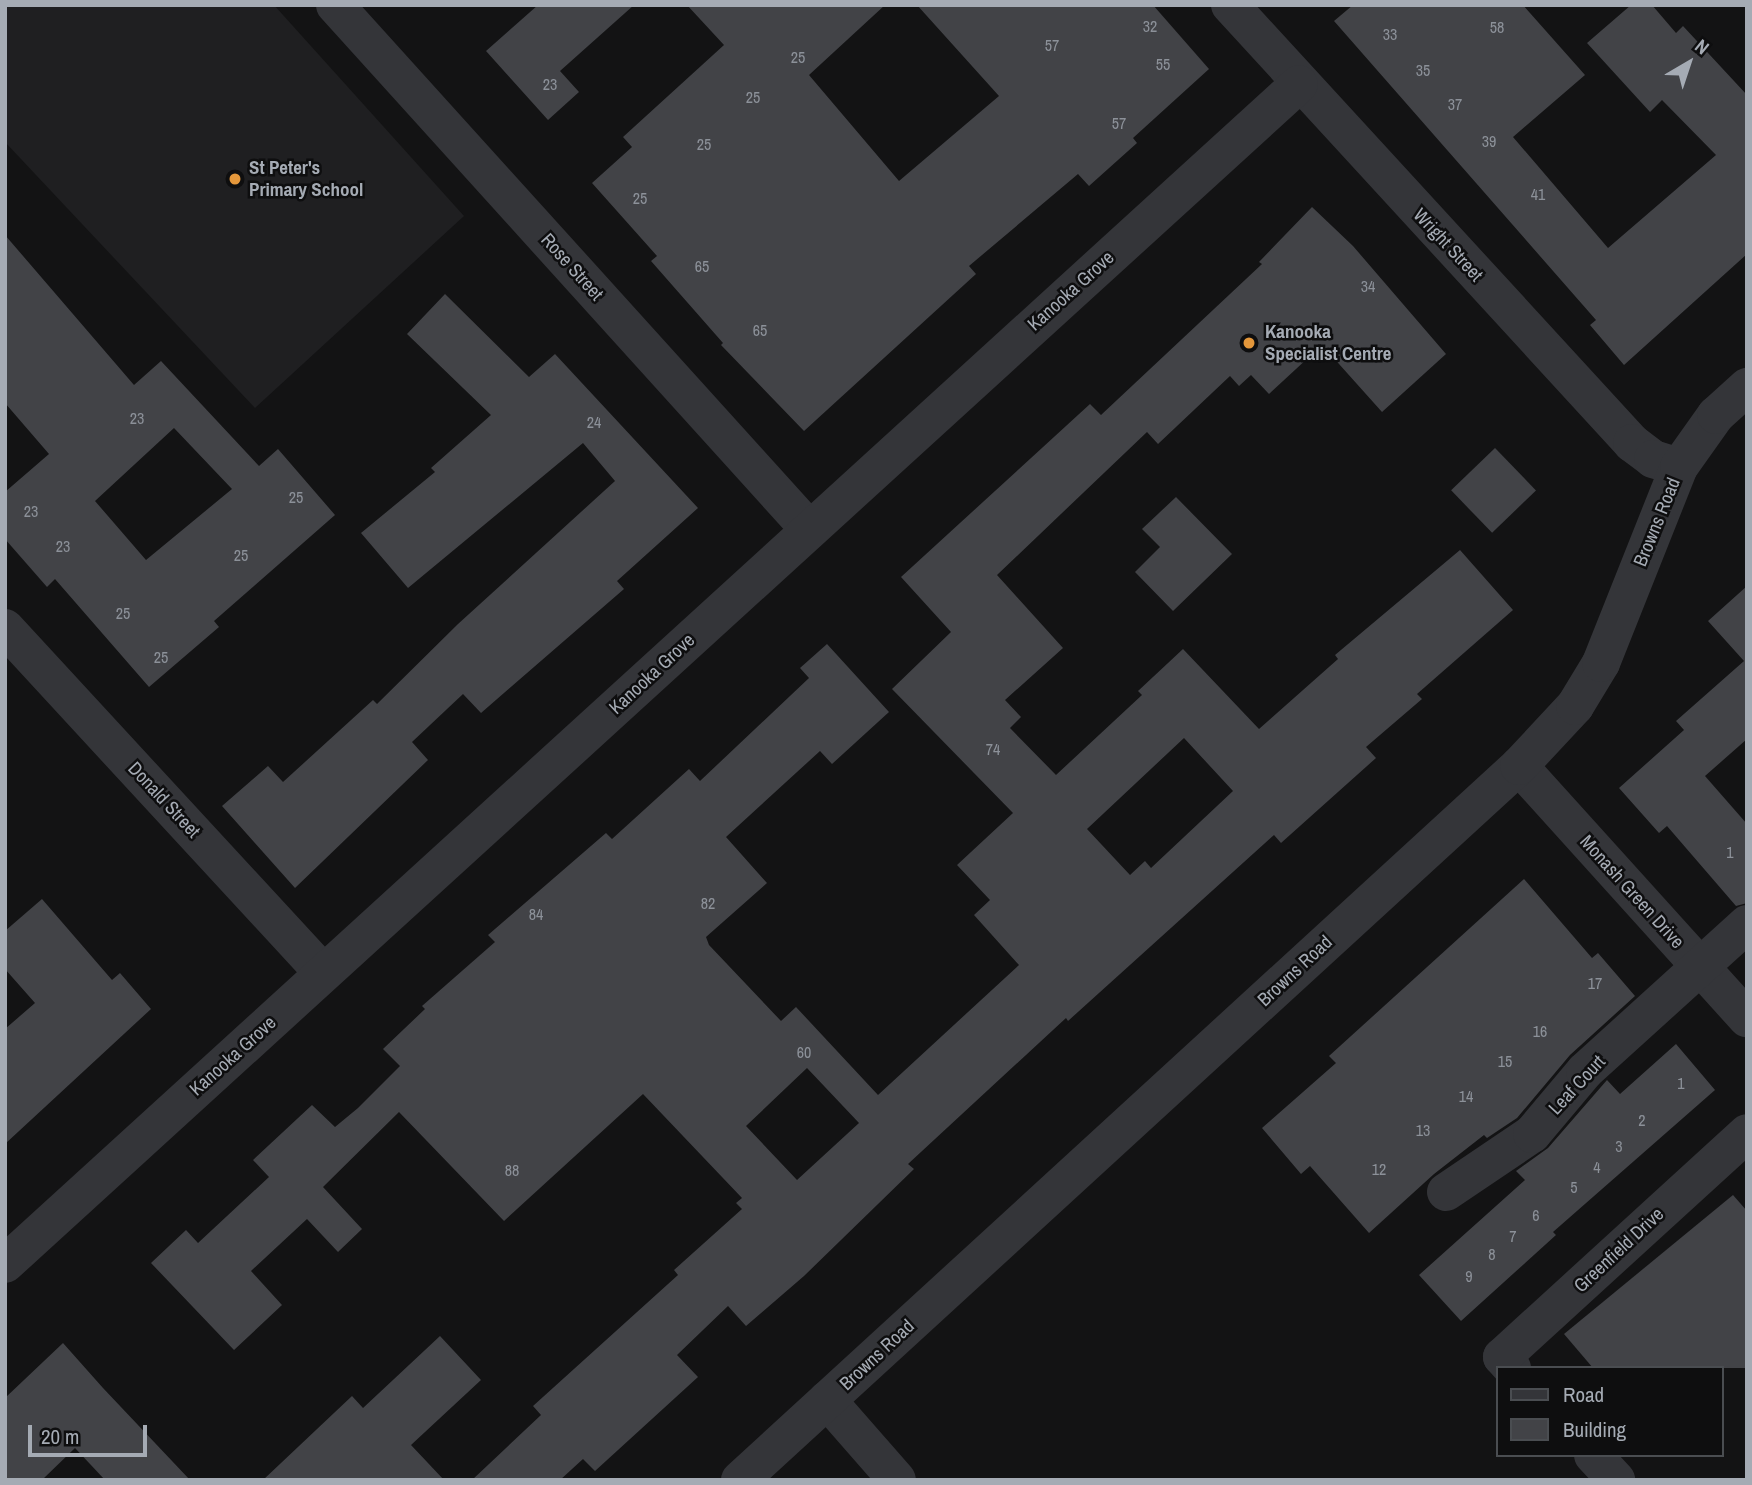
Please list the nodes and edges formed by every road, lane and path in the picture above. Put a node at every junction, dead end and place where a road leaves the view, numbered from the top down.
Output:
1 (335, 5) edge
2 (1230, 5) edge
3 (1298, 84) junction
4 (1747, 387) edge
5 (1679, 467) junction
6 (809, 529) junction
7 (5, 628) edge
8 (1519, 766) junction
9 (1747, 924) edge
10 (1702, 969) junction
11 (323, 973) junction
12 (1747, 1018) edge
13 (1747, 1133) edge
14 (1446, 1192) dead end
15 (5, 1264) edge
16 (1510, 1366) edge
17 (827, 1400) junction
18 (1595, 1457) edge
19 (740, 1480) edge
20 (897, 1480) edge
21 (1616, 1480) edge

1 - 6 street, Rose Street
2 - 3 street, Wright Street
3 - 5 street, Wright Street
3 - 6 street, Kanooka Grove
4 - 5 street, Browns Road
5 - 8 street, Browns Road
6 - 11 street, Kanooka Grove
7 - 11 street, Donald Street
8 - 10 street, Monash Green Drive
8 - 17 street, Browns Road
9 - 10 street, Leaf Court
10 - 12 street, Monash Green Drive
10 - 14 street, Leaf Court
11 - 15 street, Kanooka Grove
13 - 16 street, Greenfield Drive
17 - 19 street, Browns Road
17 - 20 street
18 - 21 street

